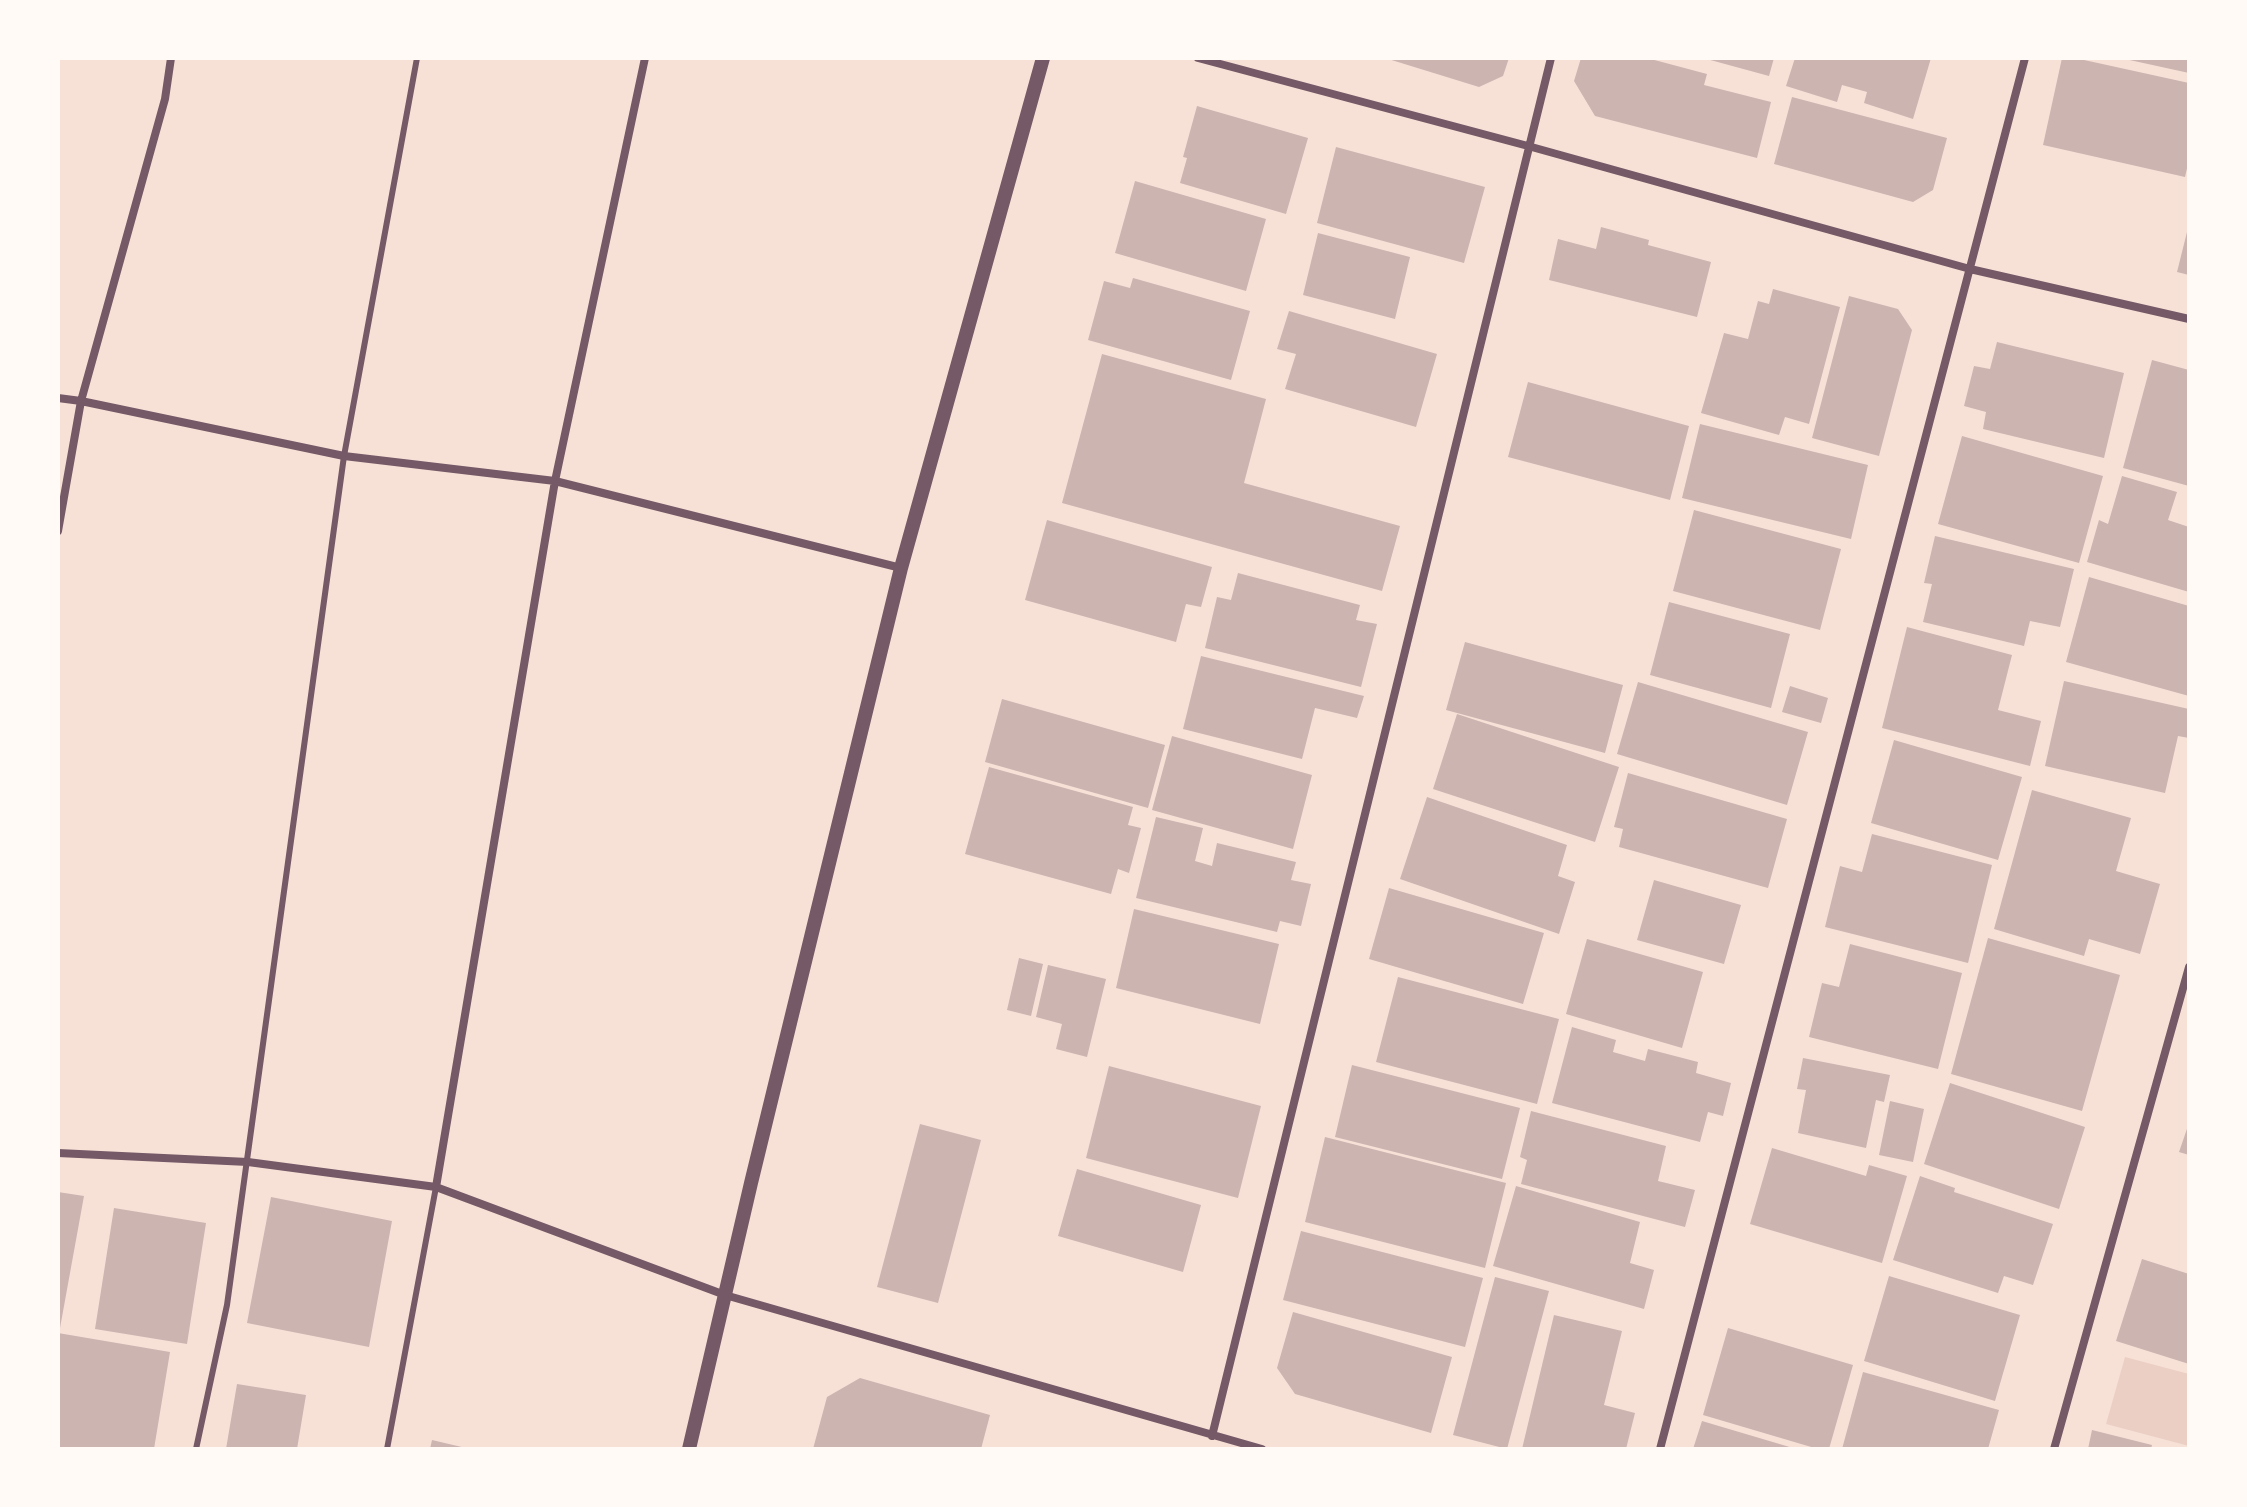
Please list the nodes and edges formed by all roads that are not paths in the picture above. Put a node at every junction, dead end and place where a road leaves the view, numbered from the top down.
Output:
1 (171, 58) edge
2 (417, 58) edge
3 (645, 58) edge
4 (1043, 58) edge
5 (1198, 58) edge
6 (1551, 58) edge
7 (2025, 58) edge
8 (1528, 146) junction
9 (1970, 269) junction
10 (2189, 319) edge
11 (58, 398) edge
12 (81, 401) junction
13 (344, 456) junction
14 (555, 481) junction
15 (58, 531) edge
16 (901, 568) junction
17 (2189, 967) edge
18 (58, 1153) edge
19 (248, 1162) junction
20 (436, 1187) junction
21 (725, 1295) junction
22 (1212, 1436) junction
23 (196, 1449) edge
24 (387, 1449) edge
25 (689, 1449) edge
26 (1262, 1449) edge
27 (1660, 1449) edge
28 (2054, 1449) edge

1 - 12 street
2 - 13 lane
3 - 14 street
4 - 16 street
5 - 8 street
6 - 8 street
7 - 9 street
8 - 9 street
8 - 22 street
9 - 10 street
9 - 27 street
11 - 12 street
12 - 13 street
12 - 15 street
13 - 14 street
13 - 19 lane
14 - 16 street
14 - 20 street
16 - 21 street
17 - 28 street
18 - 19 street
19 - 20 street
19 - 23 lane
20 - 21 street
20 - 24 lane
21 - 22 street
21 - 25 street
22 - 26 street

